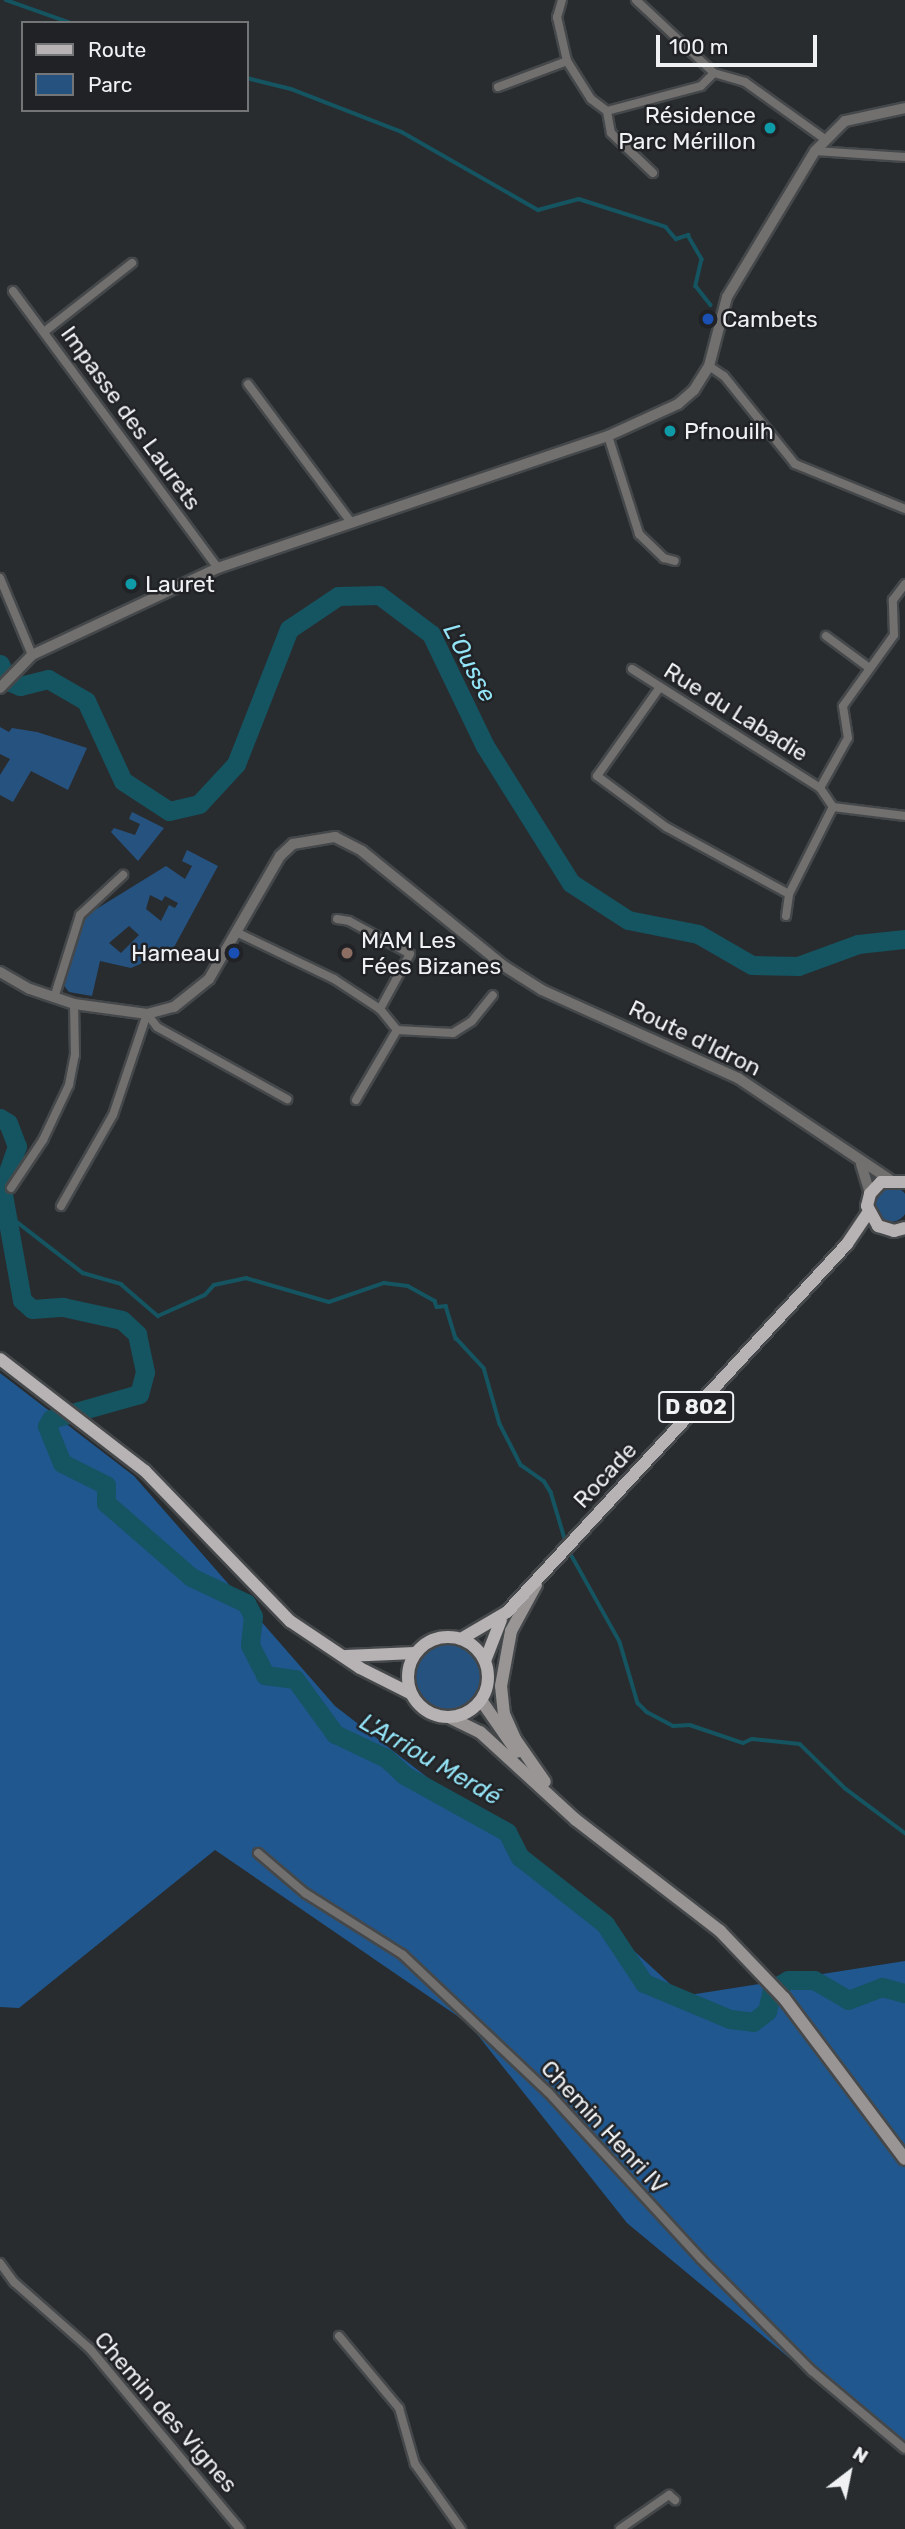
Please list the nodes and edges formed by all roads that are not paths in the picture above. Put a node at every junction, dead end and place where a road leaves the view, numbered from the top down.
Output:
1 (562, 0) edge
2 (636, 0) edge
3 (567, 61) junction
4 (714, 74) junction
5 (498, 87) dead end
6 (905, 108) edge
7 (607, 111) junction
8 (825, 139) junction
9 (815, 151) junction
10 (905, 157) edge
11 (653, 173) dead end
12 (132, 263) dead end
13 (13, 290) dead end
14 (44, 332) junction
15 (709, 366) junction
16 (248, 384) dead end
17 (608, 436) junction
18 (905, 509) edge
19 (351, 522) junction
20 (675, 561) dead end
21 (218, 568) junction
22 (0, 579) edge
23 (905, 584) edge
24 (826, 636) dead end
25 (32, 655) junction
26 (868, 667) junction
27 (632, 669) dead end
28 (660, 687) junction
29 (0, 688) edge
30 (820, 788) junction
31 (833, 807) junction
32 (905, 817) edge
33 (123, 875) dead end
34 (789, 894) junction
35 (786, 916) dead end
36 (337, 919) dead end
37 (236, 932) junction
38 (0, 972) edge
39 (493, 995) dead end
40 (54, 998) junction
41 (74, 1004) junction
42 (380, 1009) junction
43 (147, 1014) junction
44 (397, 1030) junction
45 (287, 1099) dead end
46 (356, 1100) dead end
47 (859, 1161) junction
48 (889, 1179) junction
49 (905, 1182) edge
50 (11, 1188) dead end
51 (870, 1194) junction
52 (61, 1206) dead end
53 (869, 1213) junction
54 (878, 1226) junction
55 (904, 1228) edge
56 (847, 1244) junction
57 (0, 1359) edge
58 (546, 1570) junction
59 (507, 1612) junction
60 (461, 1639) junction
61 (415, 1653) junction
62 (342, 1656) junction
63 (485, 1661) junction
64 (410, 1693) junction
65 (481, 1700) junction
66 (451, 1718) junction
67 (545, 1782) junction
68 (603, 1839) junction
69 (258, 1853) dead end
70 (905, 2159) edge
71 (0, 2263) edge
72 (339, 2336) dead end
73 (905, 2449) edge
74 (675, 2500) dead end
75 (240, 2529) edge
76 (461, 2529) edge
77 (620, 2529) edge

1 - 3 street
2 - 4 street
3 - 5 street
3 - 7 street
4 - 7 street
4 - 8 street
6 - 8 street
7 - 11 street
8 - 9 street
9 - 10 street
9 - 15 street
12 - 14 street
13 - 14 street, Impasse des Laurets
14 - 21 street, Impasse des Laurets
15 - 17 street
15 - 18 street
16 - 19 street
17 - 19 street
17 - 20 street
19 - 21 street
21 - 25 street
22 - 25 street
23 - 26 street
24 - 26 street
25 - 29 street
26 - 30 street
27 - 28 street, Rue du Labadie
28 - 30 street, Rue du Labadie
28 - 34 street
30 - 31 street
31 - 32 street
31 - 34 street
33 - 40 street
34 - 35 street
36 - 42 street
37 - 42 street
37 - 43 street, Route d'Idron
37 - 47 street, Route d'Idron
38 - 40 street
39 - 44 street
40 - 41 street
41 - 43 street
41 - 50 street
42 - 44 street
43 - 45 street
43 - 52 street
44 - 46 street
47 - 48 street, Route d'Idron
47 - 51 street
48 - 49 main road
48 - 51 main road
51 - 53 main road
53 - 54 main road
53 - 56 main road, D 802
54 - 55 main road
54 - 56 main road, D 802
56 - 58 main road, Rocade / D 802
57 - 62 main road
58 - 59 main road, Rocade / D 802
58 - 67 main road
59 - 60 main road, D 802
59 - 63 main road, D 802
60 - 61 main road
60 - 63 main road
61 - 62 main road
61 - 64 main road
62 - 64 main road
63 - 65 main road
64 - 66 main road
65 - 66 main road
65 - 67 main road
66 - 68 main road
67 - 68 main road
68 - 70 main road
69 - 73 street, Chemin Henri IV
71 - 75 street, Chemin des Vignes
72 - 76 street
74 - 77 street

